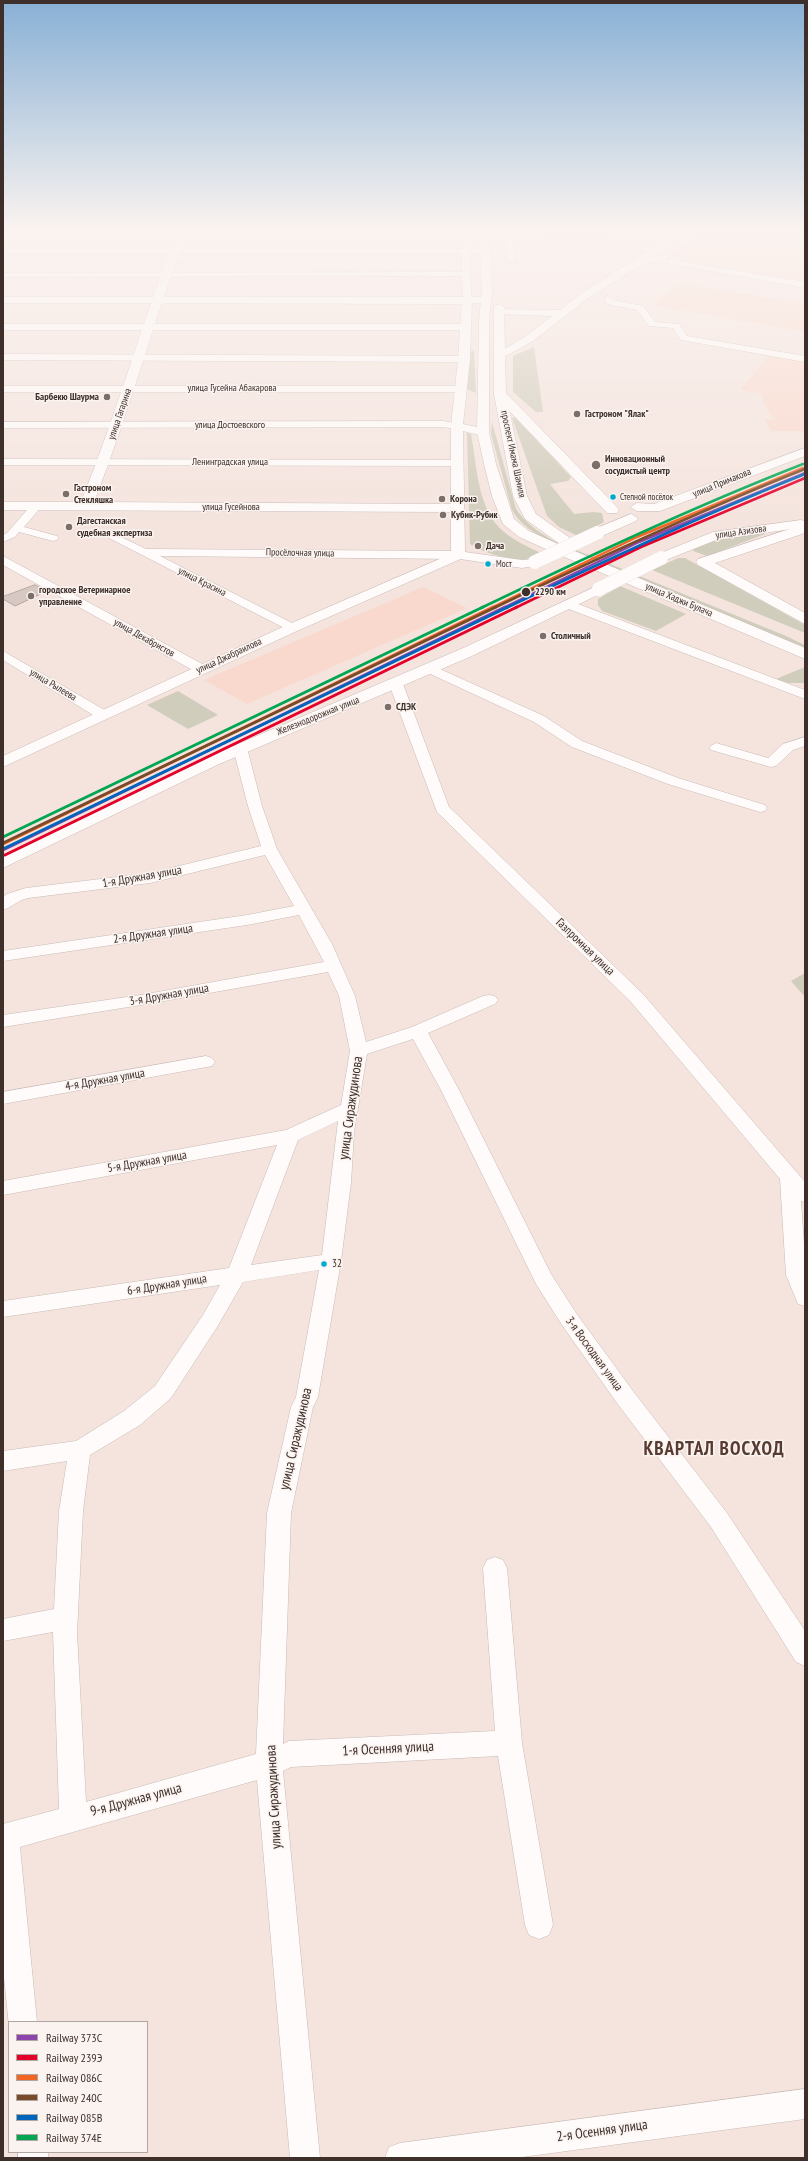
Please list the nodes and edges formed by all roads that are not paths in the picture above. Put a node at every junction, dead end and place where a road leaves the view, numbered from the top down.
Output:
1 (153, 330) edge
2 (466, 330) edge
3 (484, 330) edge
4 (498, 330) edge
5 (540, 330) edge
6 (679, 330) edge
7 (484, 343) junction
8 (464, 356) junction
9 (500, 356) junction
10 (3, 357) edge
11 (143, 357) junction
12 (805, 359) edge
13 (134, 388) junction
14 (3, 389) edge
15 (460, 389) junction
16 (500, 394) junction
17 (484, 397) junction
18 (503, 410) junction
19 (518, 411) junction
20 (3, 425) edge
21 (122, 425) junction
22 (457, 426) junction
23 (483, 432) junction
24 (805, 452) edge
25 (805, 458) edge
26 (3, 462) edge
27 (109, 462) junction
28 (458, 463) junction
29 (3, 506) edge
30 (36, 506) junction
31 (91, 506) junction
32 (459, 508) junction
33 (616, 510) junction
34 (637, 514) junction
35 (804, 525) edge
36 (17, 528) junction
37 (603, 531) junction
38 (113, 536) dead end
39 (53, 538) dead end
40 (3, 539) edge
41 (559, 544) junction
42 (680, 549) junction
43 (143, 552) junction
44 (458, 554) junction
45 (3, 560) edge
46 (703, 562) junction
47 (599, 589) joint
48 (570, 605) junction
49 (805, 619) edge
50 (292, 628) junction
51 (805, 640) edge
52 (805, 654) edge
53 (3, 655) edge
54 (431, 669) junction
55 (201, 670) junction
56 (765, 682) junction
57 (396, 684) junction
58 (805, 690) edge
59 (805, 696) edge
60 (103, 715) junction
61 (805, 741) edge
62 (716, 747) dead end
63 (240, 748) junction
64 (3, 762) edge
65 (760, 808) dead end
66 (269, 849) junction
67 (3, 862) edge
68 (8, 901) edge
69 (303, 909) junction
70 (3, 956) edge
71 (334, 966) junction
72 (489, 1000) dead end
73 (3, 1021) edge
74 (418, 1031) junction
75 (359, 1051) junction
76 (206, 1062) dead end
77 (3, 1098) edge
78 (348, 1109) junction
79 (290, 1136) junction
80 (790, 1179) junction
81 (3, 1188) edge
82 (805, 1195) edge
83 (331, 1261) junction
84 (237, 1274) junction
85 (805, 1298) edge
86 (3, 1308) edge
87 (80, 1450) junction
88 (3, 1461) edge
89 (495, 1568) dead end
90 (66, 1618) junction
91 (3, 1630) edge
92 (805, 1654) edge
93 (509, 1743) junction
94 (270, 1764) junction
95 (73, 1817) junction
96 (5, 1838) edge
97 (539, 1925) dead end
98 (22, 2021) edge
99 (805, 2104) edge
100 (305, 2158) edge
101 (400, 2158) edge

1 - 11 main road, улица Гагарина
2 - 8 main road
3 - 7 main road, проспект Имама Шамиля
4 - 9 main road, проспект Имама Шамиля
5 - 9 main road
6 - 12 street
7 - 8 main road
7 - 17 main road, проспект Имама Шамиля
8 - 11 street
8 - 15 main road
9 - 16 main road, проспект Имама Шамиля
10 - 11 street
11 - 13 main road, улица Гагарина
13 - 14 street, улица Гусейна Абакарова
13 - 15 street, улица Гусейна Абакарова
13 - 21 main road, улица Гагарина
15 - 17 main road
15 - 22 main road
16 - 18 main road, проспект Имама Шамиля
16 - 19 main road, проспект Имама Шамиля
17 - 23 main road, проспект Имама Шамиля
18 - 19 main road
18 - 41 main road, проспект Имама Шамиля
19 - 33 main road, проспект Имама Шамиля
20 - 21 street, улица Достоевского
21 - 22 street, улица Достоевского
21 - 27 main road, улица Гагарина
22 - 23 main road
22 - 28 main road
23 - 41 main road, проспект Имама Шамиля
24 - 34 main road, улица Примакова
25 - 34 main road, улица Примакова
26 - 27 street, Ленинградская улица
27 - 28 street, Ленинградская улица
27 - 31 main road, улица Гагарина
28 - 32 main road
29 - 30 main road, улица Гусейнова
30 - 31 main road, улица Гусейнова
30 - 36 street
31 - 32 main road, улица Гусейнова
32 - 44 main road
33 - 34 main road
33 - 37 main road
34 - 37 main road
35 - 42 main road, улица Азизова
35 - 46 main road, улица Азизова
36 - 39 street
36 - 40 street
37 - 44 main road, bridge
38 - 43 street, улица Красина
41 - 51 main road, улица Хаджи Булача
41 - 52 main road, улица Хаджи Булача
42 - 46 main road
42 - 47 main road, улица Азизова, bridge
43 - 44 street, Просёлочная улица
43 - 50 street, улица Красина
44 - 50 main road, улица Джабраилова
45 - 55 street, улица Декабристов
46 - 49 main road
47 - 48 main road, Железнодорожная улица
48 - 54 main road, Железнодорожная улица
48 - 56 street
50 - 55 main road, улица Джабраилова
53 - 60 street, улица Рылеева
54 - 57 main road, Железнодорожная улица
54 - 65 street
55 - 60 main road, улица Джабраилова
56 - 58 street
56 - 59 street
57 - 63 main road, Железнодорожная улица
57 - 80 street, Газпромная улица
60 - 64 main road, улица Джабраилова
61 - 62 street
63 - 66 street, улица Сиражудинова
63 - 67 main road, Железнодорожная улица
66 - 68 street, 1-я Дружная улица
66 - 69 street, улица Сиражудинова
69 - 70 street, 2-я Дружная улица
69 - 71 street, улица Сиражудинова
71 - 73 street, 3-я Дружная улица
71 - 75 street, улица Сиражудинова
72 - 74 street
74 - 75 street
74 - 92 street, 3-я Восходная улица
75 - 78 street, улица Сиражудинова
76 - 77 street, 4-я Дружная улица
78 - 79 street, 5-я Дружная улица
78 - 83 street, улица Сиражудинова
79 - 81 street, 5-я Дружная улица
79 - 84 street
80 - 82 street, Газпромная улица
80 - 85 street
83 - 84 street, 6-я Дружная улица
83 - 94 street, улица Сиражудинова
84 - 86 street, 6-я Дружная улица
84 - 87 street
87 - 88 street
87 - 90 street
89 - 93 street
90 - 91 street
90 - 95 street
93 - 94 street, 1-я Осенняя улица
93 - 97 street
94 - 95 street, 9-я Дружная улица
94 - 100 street, улица Сиражудинова
95 - 96 street, 9-я Дружная улица
96 - 98 street
99 - 101 street, 2-я Осенняя улица

